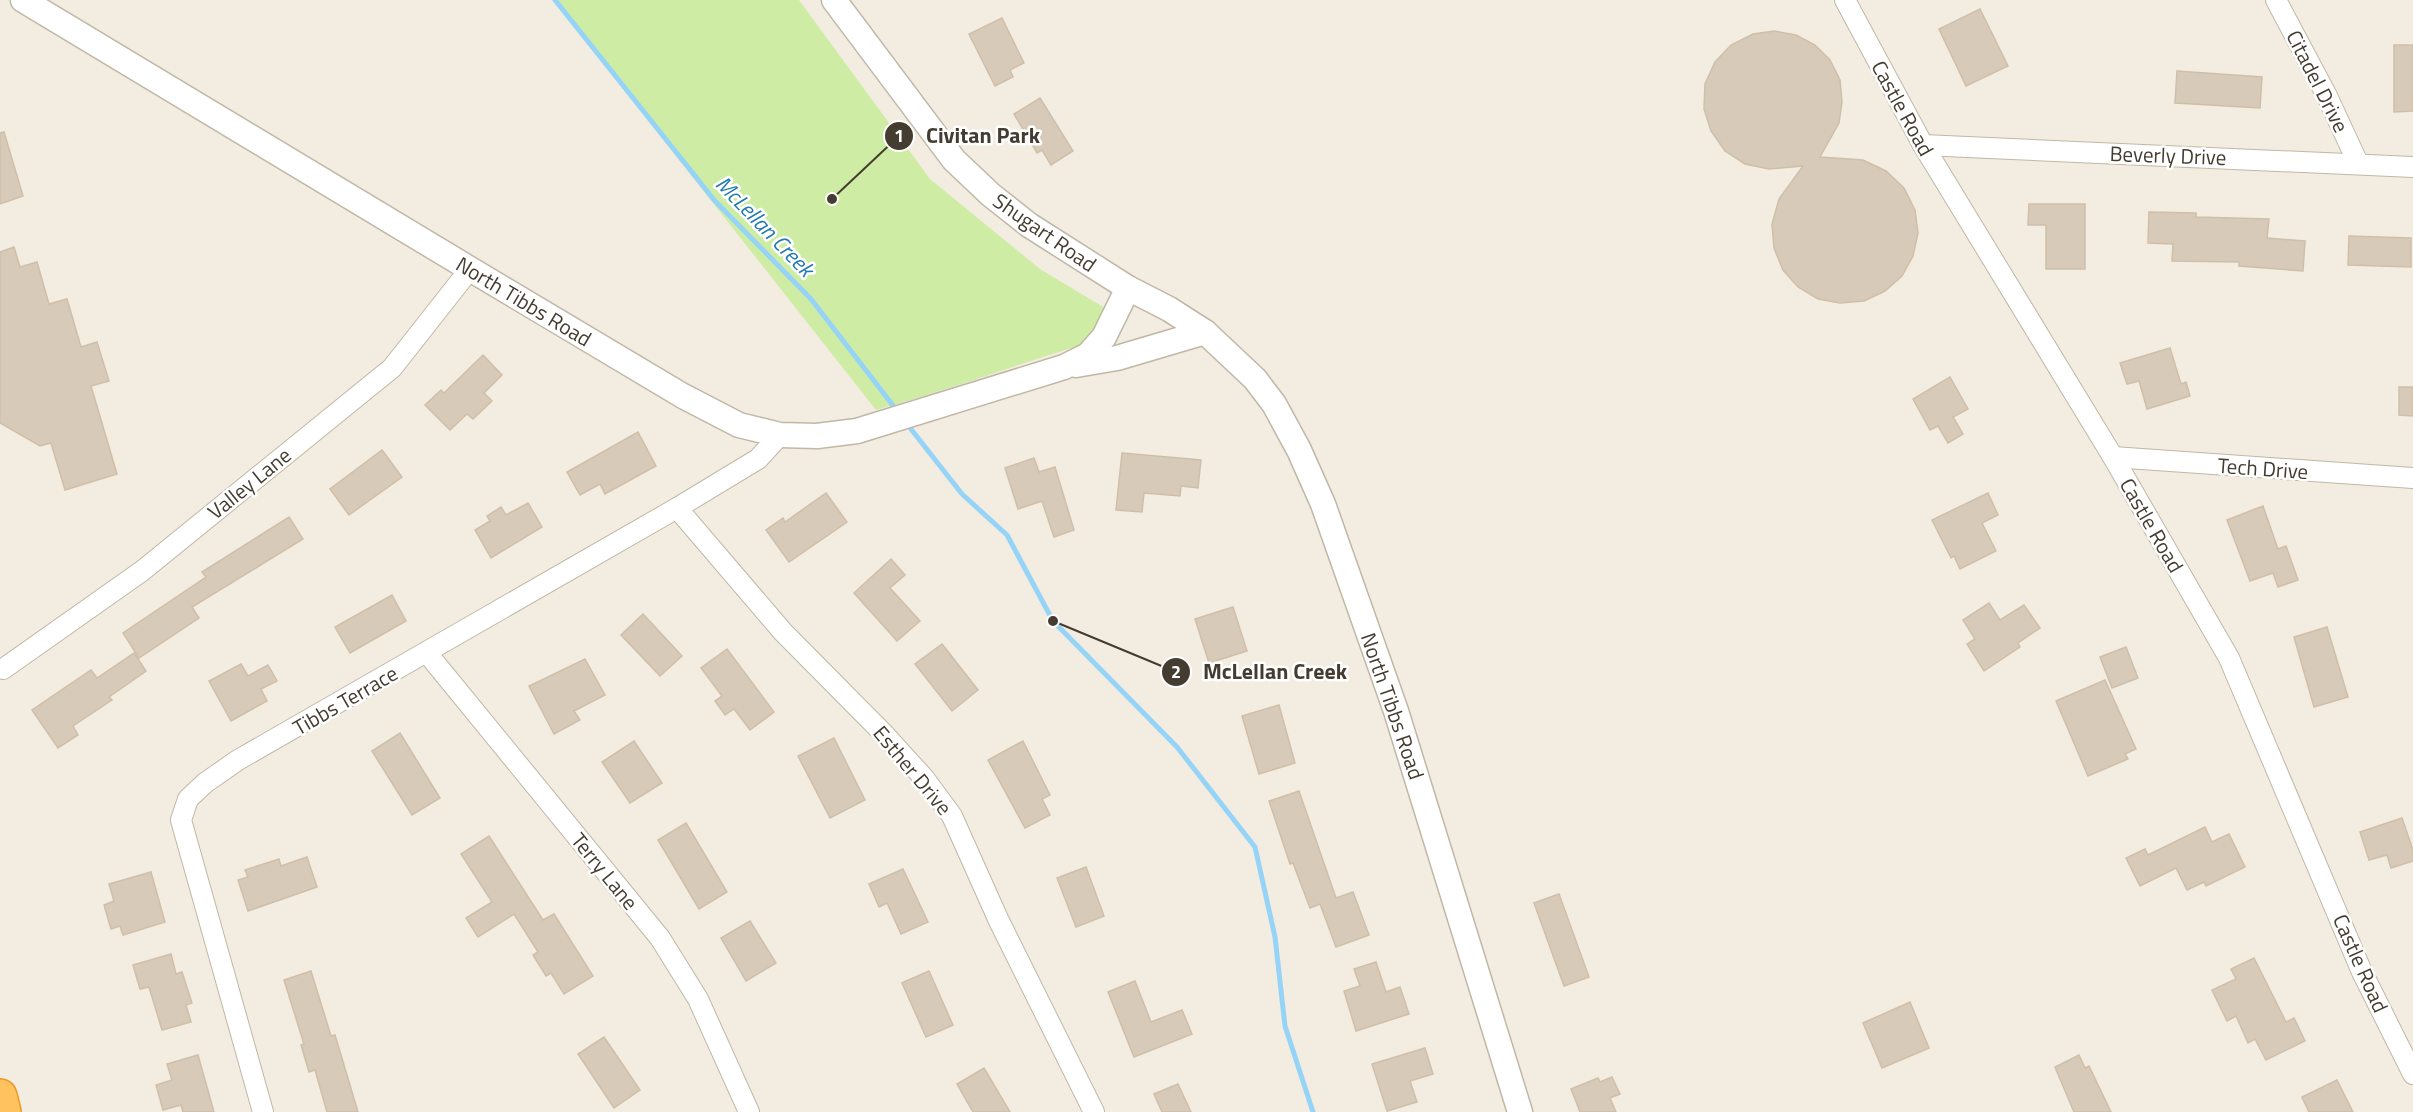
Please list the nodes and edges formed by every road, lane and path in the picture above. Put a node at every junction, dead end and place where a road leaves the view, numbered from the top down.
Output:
1 (23, 0) edge
2 (834, 0) edge
3 (1845, 0) edge
4 (2276, 0) edge
5 (1923, 145) junction
6 (2358, 163) junction
7 (2413, 167) edge
8 (470, 270) junction
9 (1128, 288) junction
10 (1205, 332) junction
11 (1065, 368) junction
12 (780, 435) junction
13 (2114, 458) junction
14 (2413, 478) edge
15 (677, 508) junction
16 (427, 653) junction
17 (3, 669) dead end
18 (2413, 1074) edge
19 (0, 1096) edge
20 (4, 1112) edge
21 (263, 1112) edge
22 (749, 1112) edge
23 (1094, 1112) edge
24 (1520, 1112) edge

1 - 8 street, North Tibbs Road
2 - 9 street, Shugart Road
3 - 5 street, Castle Road
4 - 6 street, Citadel Drive
5 - 6 street, Beverly Drive
5 - 13 street, Castle Road
6 - 7 street, Beverly Drive
8 - 12 street, North Tibbs Road
8 - 17 street, Valley Lane
9 - 10 street, North Tibbs Road
9 - 11 street, North Tibbs Road
10 - 11 street, North Tibbs Road
10 - 24 street, North Tibbs Road
11 - 12 street, North Tibbs Road
12 - 15 street, Tibbs Terrace
13 - 14 street, Tech Drive
13 - 18 street, Castle Road
15 - 16 street, Tibbs Terrace
15 - 23 street, Esther Drive
16 - 21 street, Tibbs Terrace
16 - 22 street, Terry Lane
19 - 20 highway

